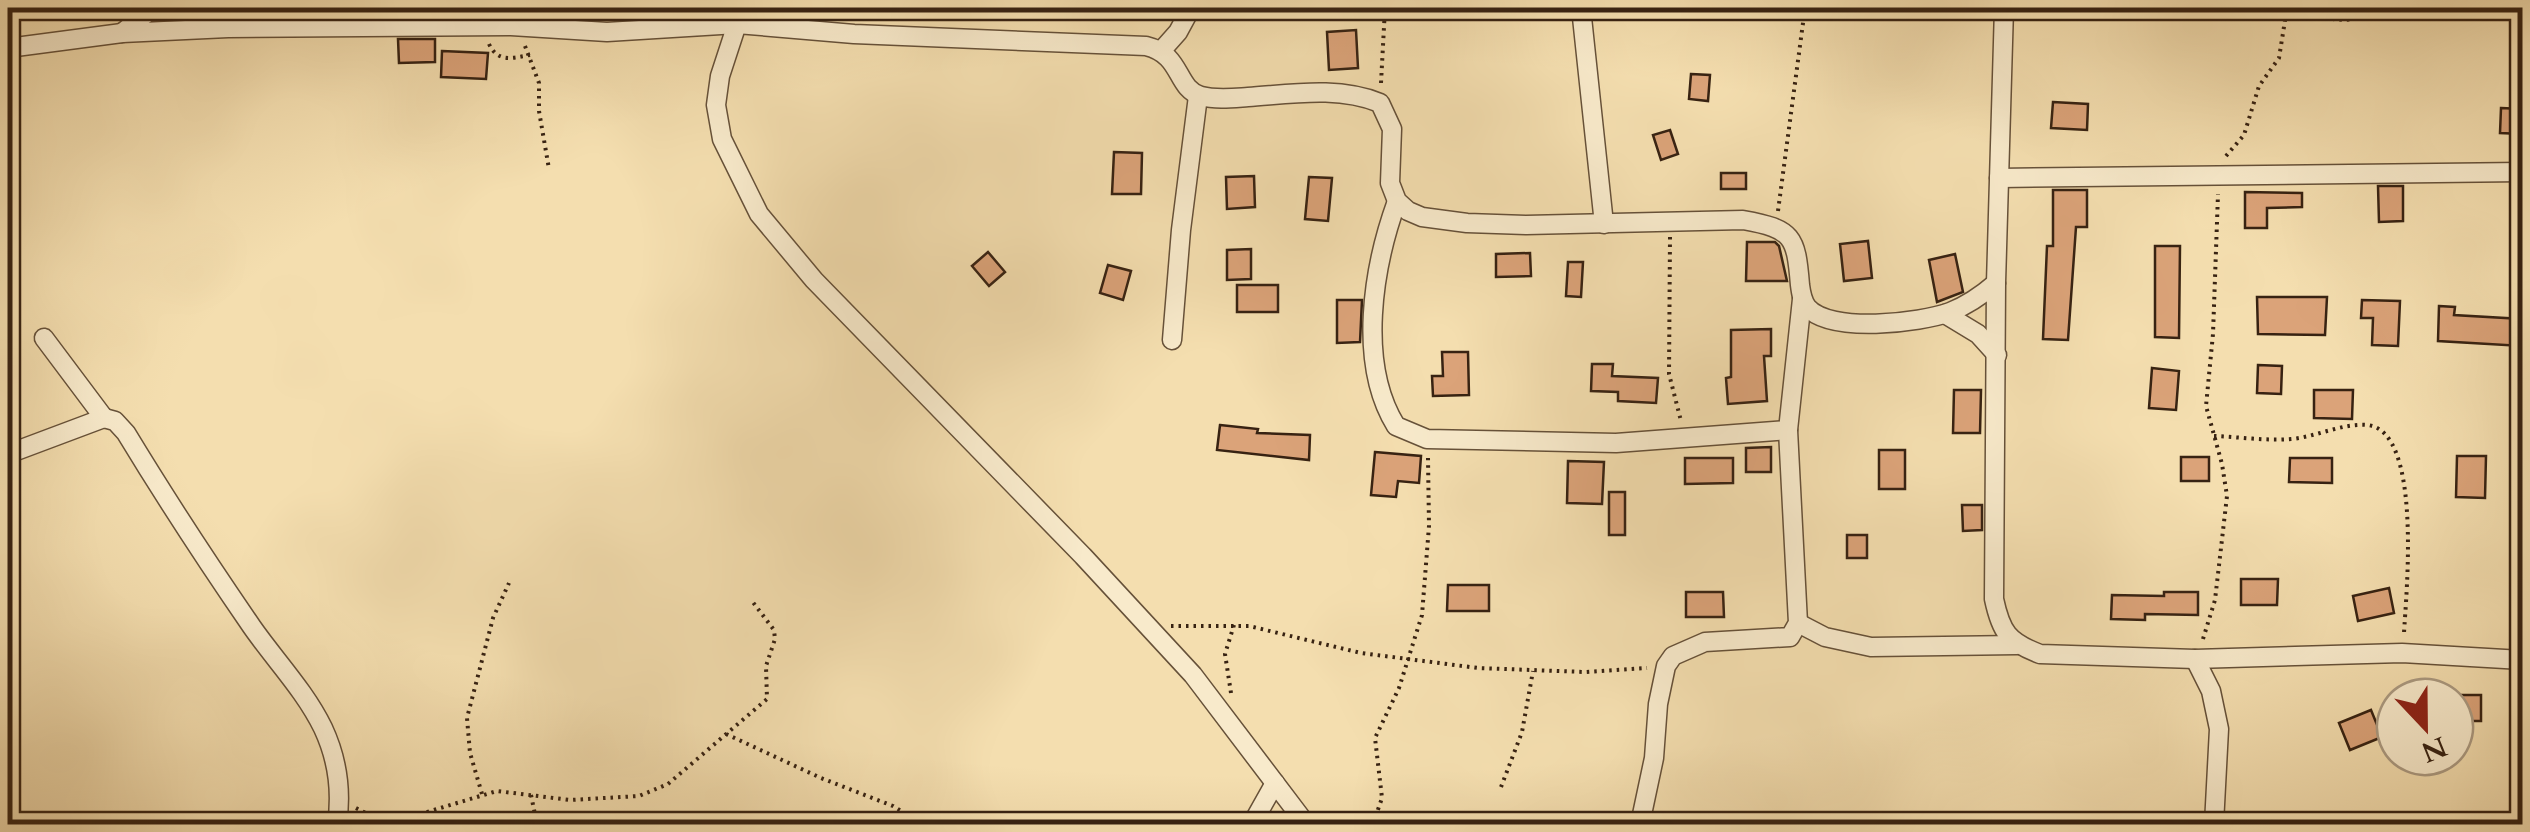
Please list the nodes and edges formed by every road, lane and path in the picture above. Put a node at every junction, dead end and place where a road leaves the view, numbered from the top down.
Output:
1 (152, 8) edge
2 (1191, 8) edge
3 (1385, 8) edge
4 (1581, 8) edge
5 (1805, 8) edge
6 (2004, 8) edge
7 (2287, 8) edge
8 (2296, 8) edge
9 (2382, 8) edge
10 (737, 16) edge
11 (512, 17) edge
12 (481, 26) junction
13 (122, 33) junction
14 (8, 48) edge
15 (1162, 50) junction
16 (530, 55) junction
17 (1198, 96) junction
18 (1380, 103) junction
19 (548, 169) dead end
20 (2522, 172) edge
21 (1999, 178) junction
22 (2218, 178) junction
23 (1397, 201) junction
24 (1672, 222) junction
25 (1604, 224) junction
26 (1776, 226) junction
27 (1996, 284) junction
28 (1802, 299) junction
29 (1945, 314) junction
30 (44, 338) dead end
31 (1172, 340) dead end
32 (1997, 355) junction
33 (104, 418) junction
34 (1788, 430) junction
35 (2214, 436) junction
36 (1427, 438) junction
37 (1687, 438) junction
38 (8, 454) edge
39 (509, 583) dead end
40 (752, 600) dead end
41 (1798, 623) junction
42 (1234, 624) junction
43 (1148, 627) junction
44 (2017, 645) junction
45 (2402, 653) junction
46 (1408, 660) junction
47 (2195, 660) junction
48 (2522, 660) edge
49 (1666, 666) junction
50 (1533, 671) junction
51 (1234, 702) dead end
52 (726, 734) junction
53 (1275, 783) junction
54 (1501, 787) dead end
55 (341, 794) junction
56 (482, 794) junction
57 (531, 795) junction
58 (337, 824) edge
59 (536, 824) edge
60 (923, 824) edge
61 (1252, 824) edge
62 (1306, 824) edge
63 (1374, 824) edge
64 (1640, 824) edge
65 (2214, 824) edge

1 - 13 street
2 - 15 street
3 - 18 path
4 - 25 street
5 - 26 path
6 - 21 street
7 - 22 path
8 - 9 path
10 - 11 street
10 - 15 street
10 - 43 street
11 - 12 street
11 - 16 path
12 - 13 street
12 - 16 path
13 - 14 street
15 - 17 street
16 - 19 path
17 - 18 street
17 - 31 street
18 - 23 street
20 - 22 street
21 - 22 street
21 - 27 street
22 - 35 path
23 - 25 street
23 - 36 street
24 - 25 street
24 - 26 street
24 - 37 path
26 - 28 street
27 - 29 street
27 - 32 street
28 - 29 street
28 - 34 street
29 - 32 street
30 - 33 street
32 - 44 street
33 - 38 street
33 - 55 street
34 - 37 street
34 - 41 street
35 - 45 path
35 - 47 path
36 - 37 street
36 - 46 path
39 - 56 path
40 - 52 path
41 - 44 street
41 - 49 street
42 - 43 path
42 - 46 path
42 - 51 path
43 - 53 street
44 - 47 street
45 - 47 street
45 - 48 street
46 - 50 path
46 - 63 path
47 - 65 street
49 - 50 path
49 - 64 street
50 - 54 path
52 - 57 path
52 - 60 path
53 - 61 street
53 - 62 street
55 - 56 path
55 - 58 street
56 - 57 path
57 - 59 path

